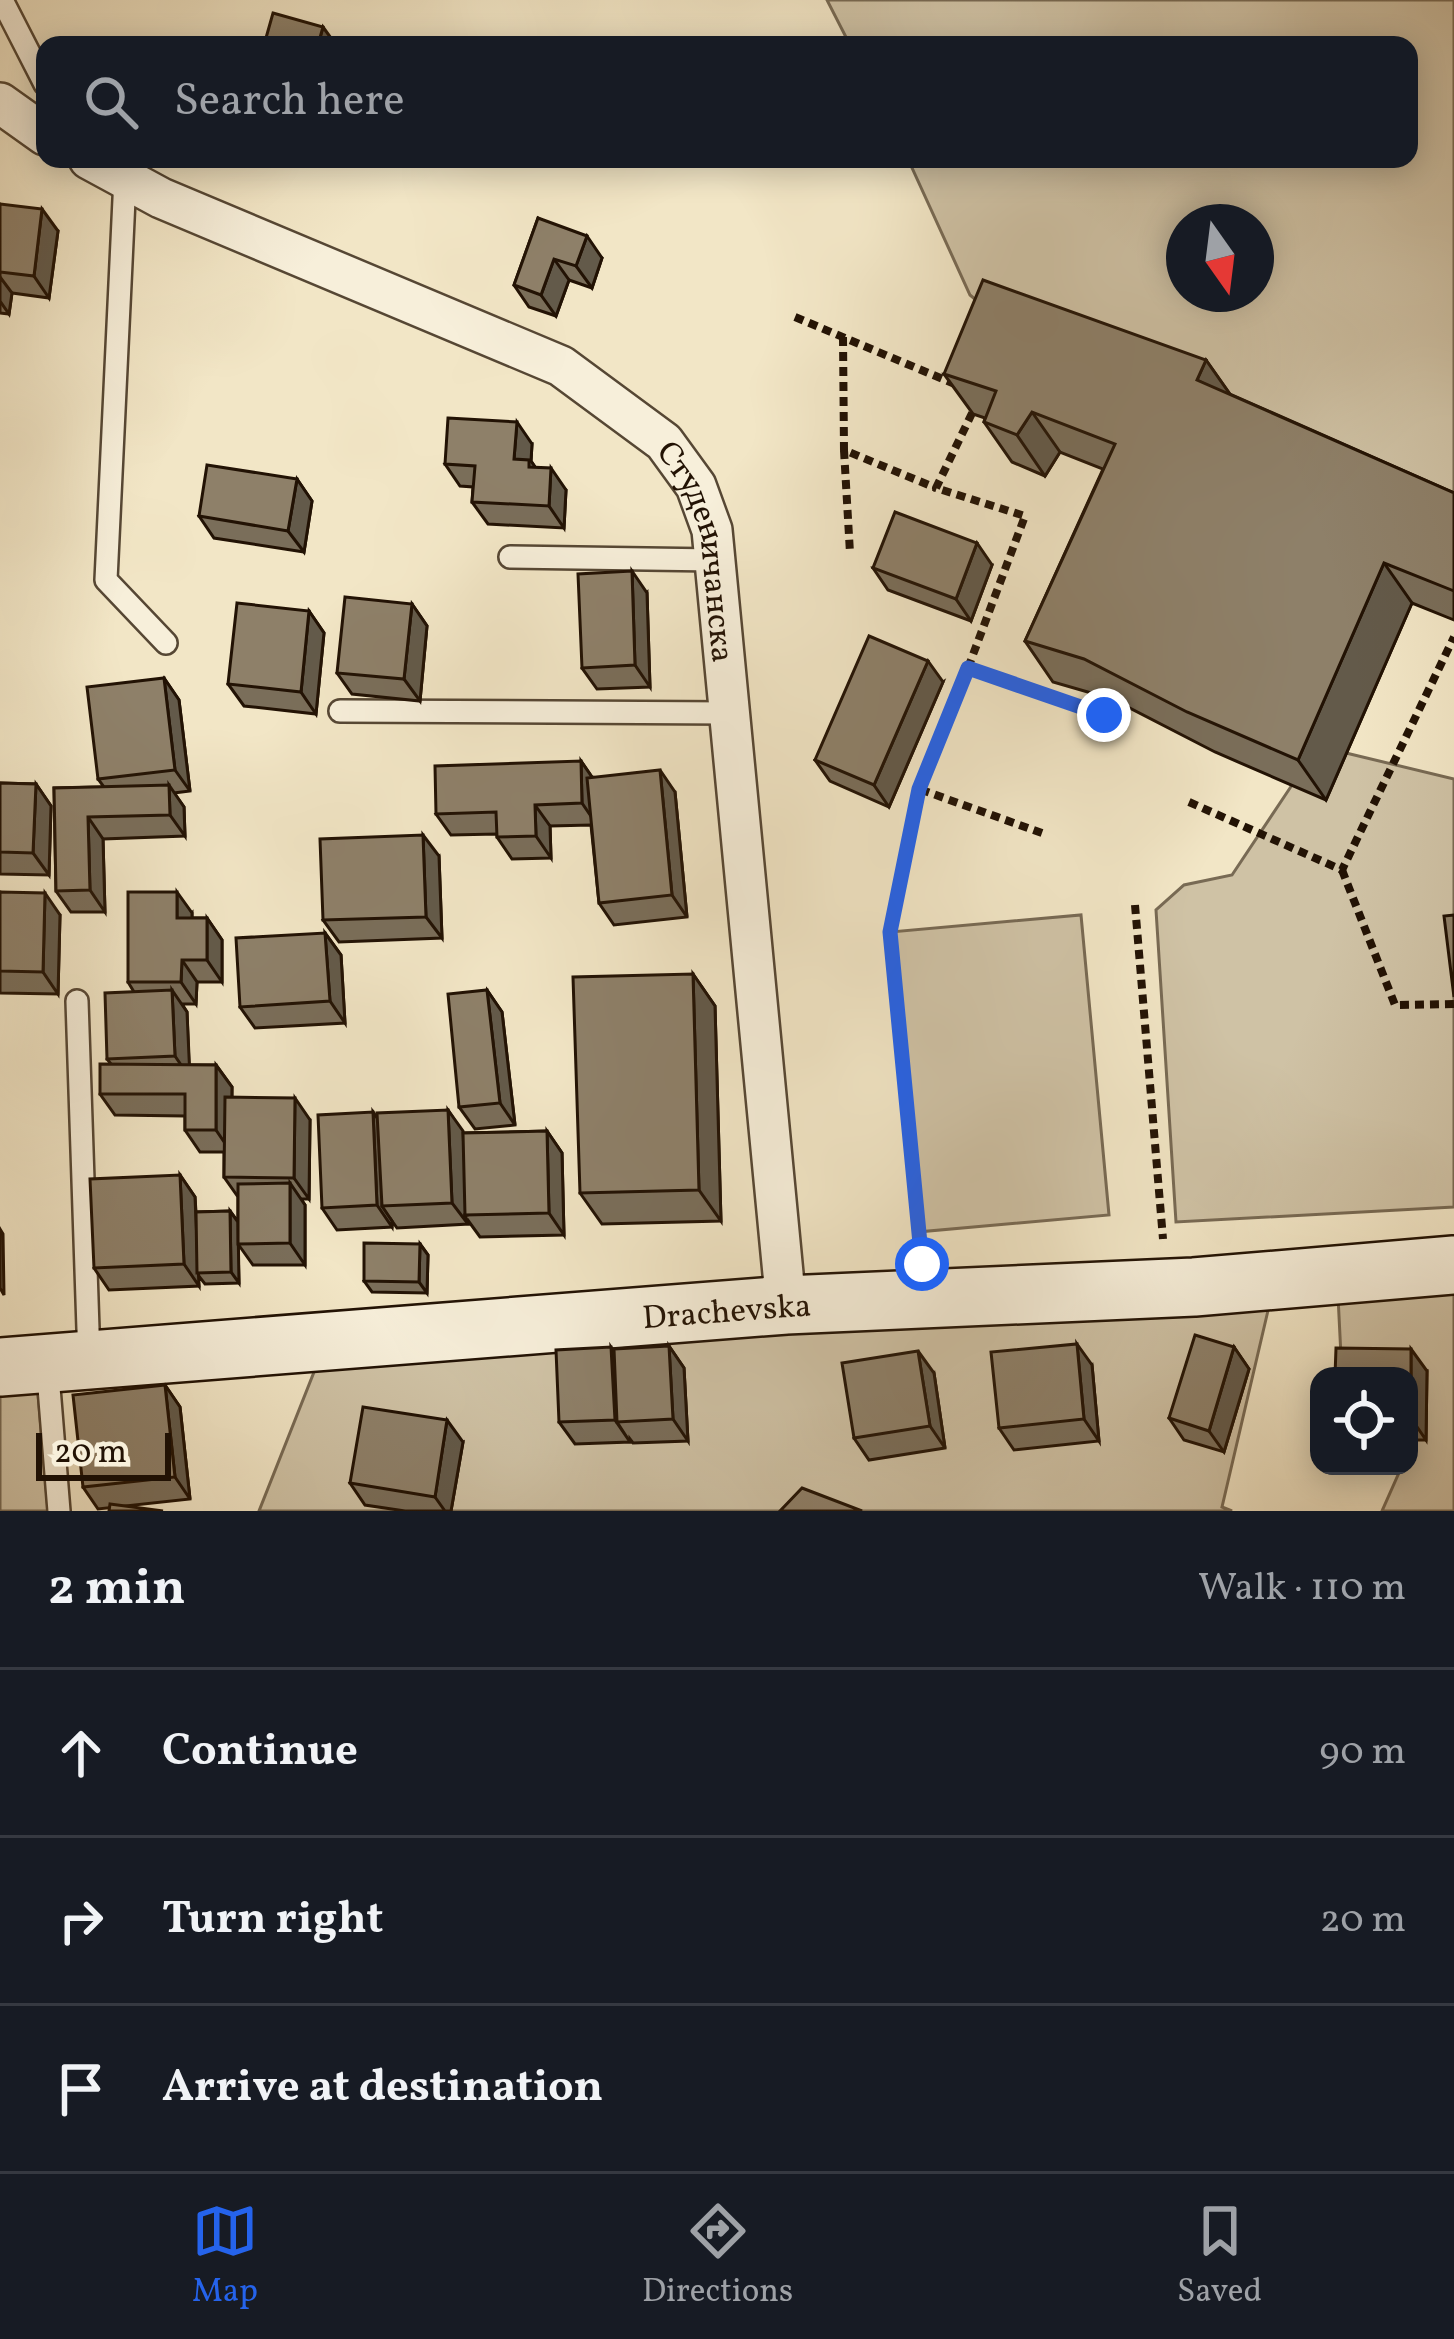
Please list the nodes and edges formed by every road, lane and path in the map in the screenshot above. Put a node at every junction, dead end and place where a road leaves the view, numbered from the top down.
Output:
1 (1, 1) edge
2 (36, 67) edge
3 (0, 103) edge
4 (36, 129) edge
5 (106, 168) edge
6 (125, 178) junction
7 (795, 317) dead end
8 (843, 337) junction
9 (961, 386) edge
10 (981, 394) edge
11 (844, 450) junction
12 (936, 488) junction
13 (850, 553) dead end
14 (510, 557) dead end
15 (715, 560) junction
16 (1454, 637) edge
17 (166, 644) dead end
18 (968, 668) junction
19 (340, 711) dead end
20 (730, 713) junction
21 (1104, 715) dead end
22 (919, 789) junction
23 (1189, 802) dead end
24 (1042, 833) dead end
25 (1342, 870) junction
26 (1135, 905) dead end
27 (76, 1001) dead end
28 (1454, 1004) edge
29 (922, 1264) dead end
30 (1454, 1265) edge
31 (1167, 1288) junction
32 (786, 1305) junction
33 (45, 1363) edge
34 (59, 1511) edge

1 - 2 lane
3 - 4 street
5 - 6 street, Студеничанска
6 - 15 street, Студеничанска
6 - 17 lane
7 - 8 path
8 - 9 path
8 - 11 path
10 - 12 path
11 - 12 path
11 - 13 path
12 - 18 path
14 - 15 lane
15 - 20 street, Студеничанска
16 - 25 path
18 - 21 path
18 - 22 path
19 - 20 lane
20 - 32 street, Студеничанска
22 - 24 path
22 - 29 path
23 - 25 path
25 - 28 path
26 - 31 path
27 - 33 lane
30 - 31 main road, Drachevska
31 - 32 main road, Drachevska
32 - 33 main road, Drachevska
33 - 34 lane

